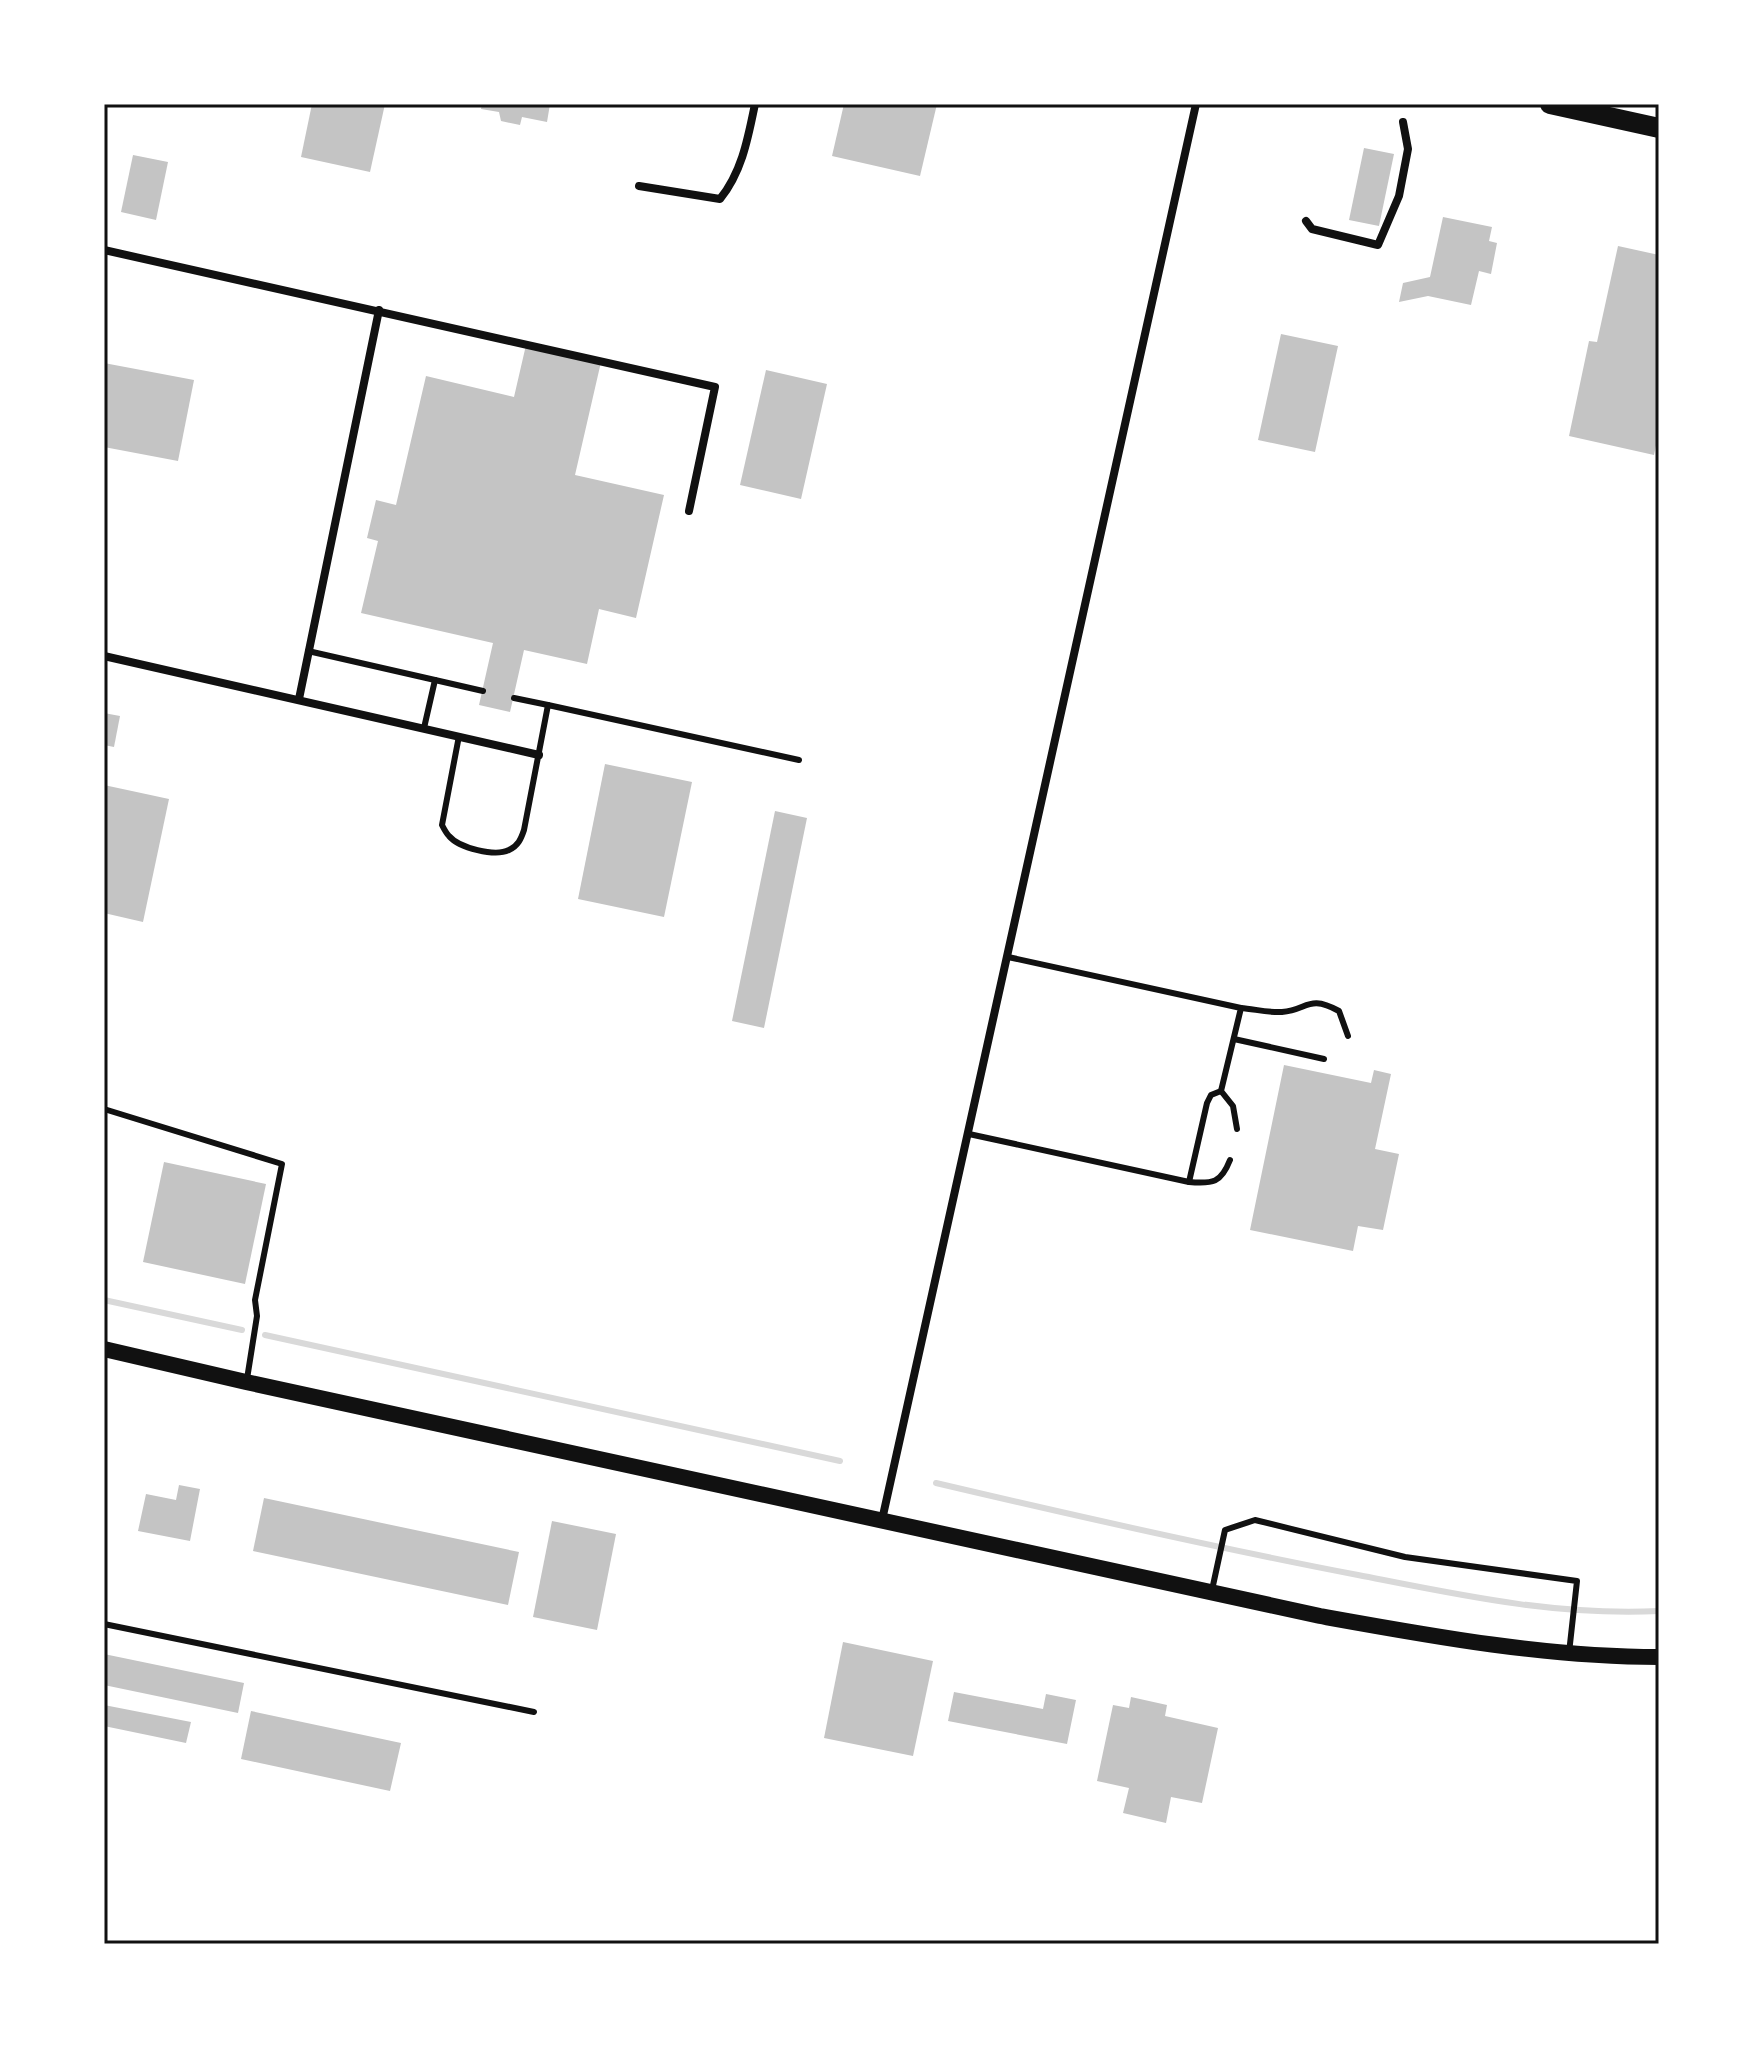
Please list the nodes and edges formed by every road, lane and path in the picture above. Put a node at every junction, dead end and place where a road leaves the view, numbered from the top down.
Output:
1 (755, 104) edge
2 (1196, 104) edge
3 (1550, 104) edge
4 (1403, 122) dead end
5 (1659, 128) edge
6 (639, 186) dead end
7 (1306, 221) dead end
8 (104, 250) edge
9 (379, 310) junction
10 (689, 511) dead end
11 (308, 651) junction
12 (104, 656) edge
13 (435, 680) junction
14 (483, 691) dead end
15 (514, 698) dead end
16 (299, 699) junction
17 (548, 705) junction
18 (424, 728) junction
19 (459, 736) junction
20 (539, 755) junction
21 (799, 760) dead end
22 (1008, 957) junction
23 (1241, 1008) junction
24 (1348, 1036) dead end
25 (1234, 1039) junction
26 (1324, 1059) dead end
27 (1221, 1091) junction
28 (104, 1109) edge
29 (1237, 1129) dead end
30 (969, 1134) junction
31 (1230, 1160) dead end
32 (1189, 1182) junction
33 (104, 1349) edge
34 (246, 1382) junction
35 (882, 1520) junction
36 (1212, 1593) junction
37 (104, 1624) edge
38 (1569, 1653) junction
39 (1659, 1657) edge
40 (534, 1712) dead end

1 - 6 street
2 - 22 street
3 - 5 main road
4 - 7 street
8 - 9 street
9 - 10 street
9 - 11 street
11 - 13 lane
11 - 16 street
12 - 16 street
13 - 14 lane
13 - 18 lane
15 - 17 lane
16 - 18 street
17 - 20 lane
17 - 21 lane
18 - 19 street
19 - 20 street
19 - 20 lane
22 - 23 lane
22 - 30 street
23 - 24 lane
23 - 25 lane
25 - 26 lane
25 - 27 lane
27 - 29 lane
27 - 32 lane
28 - 34 lane
30 - 32 lane
30 - 35 street
31 - 32 lane
33 - 34 main road
34 - 35 main road
35 - 36 main road
36 - 38 main road
36 - 38 lane
37 - 40 lane
38 - 39 main road

